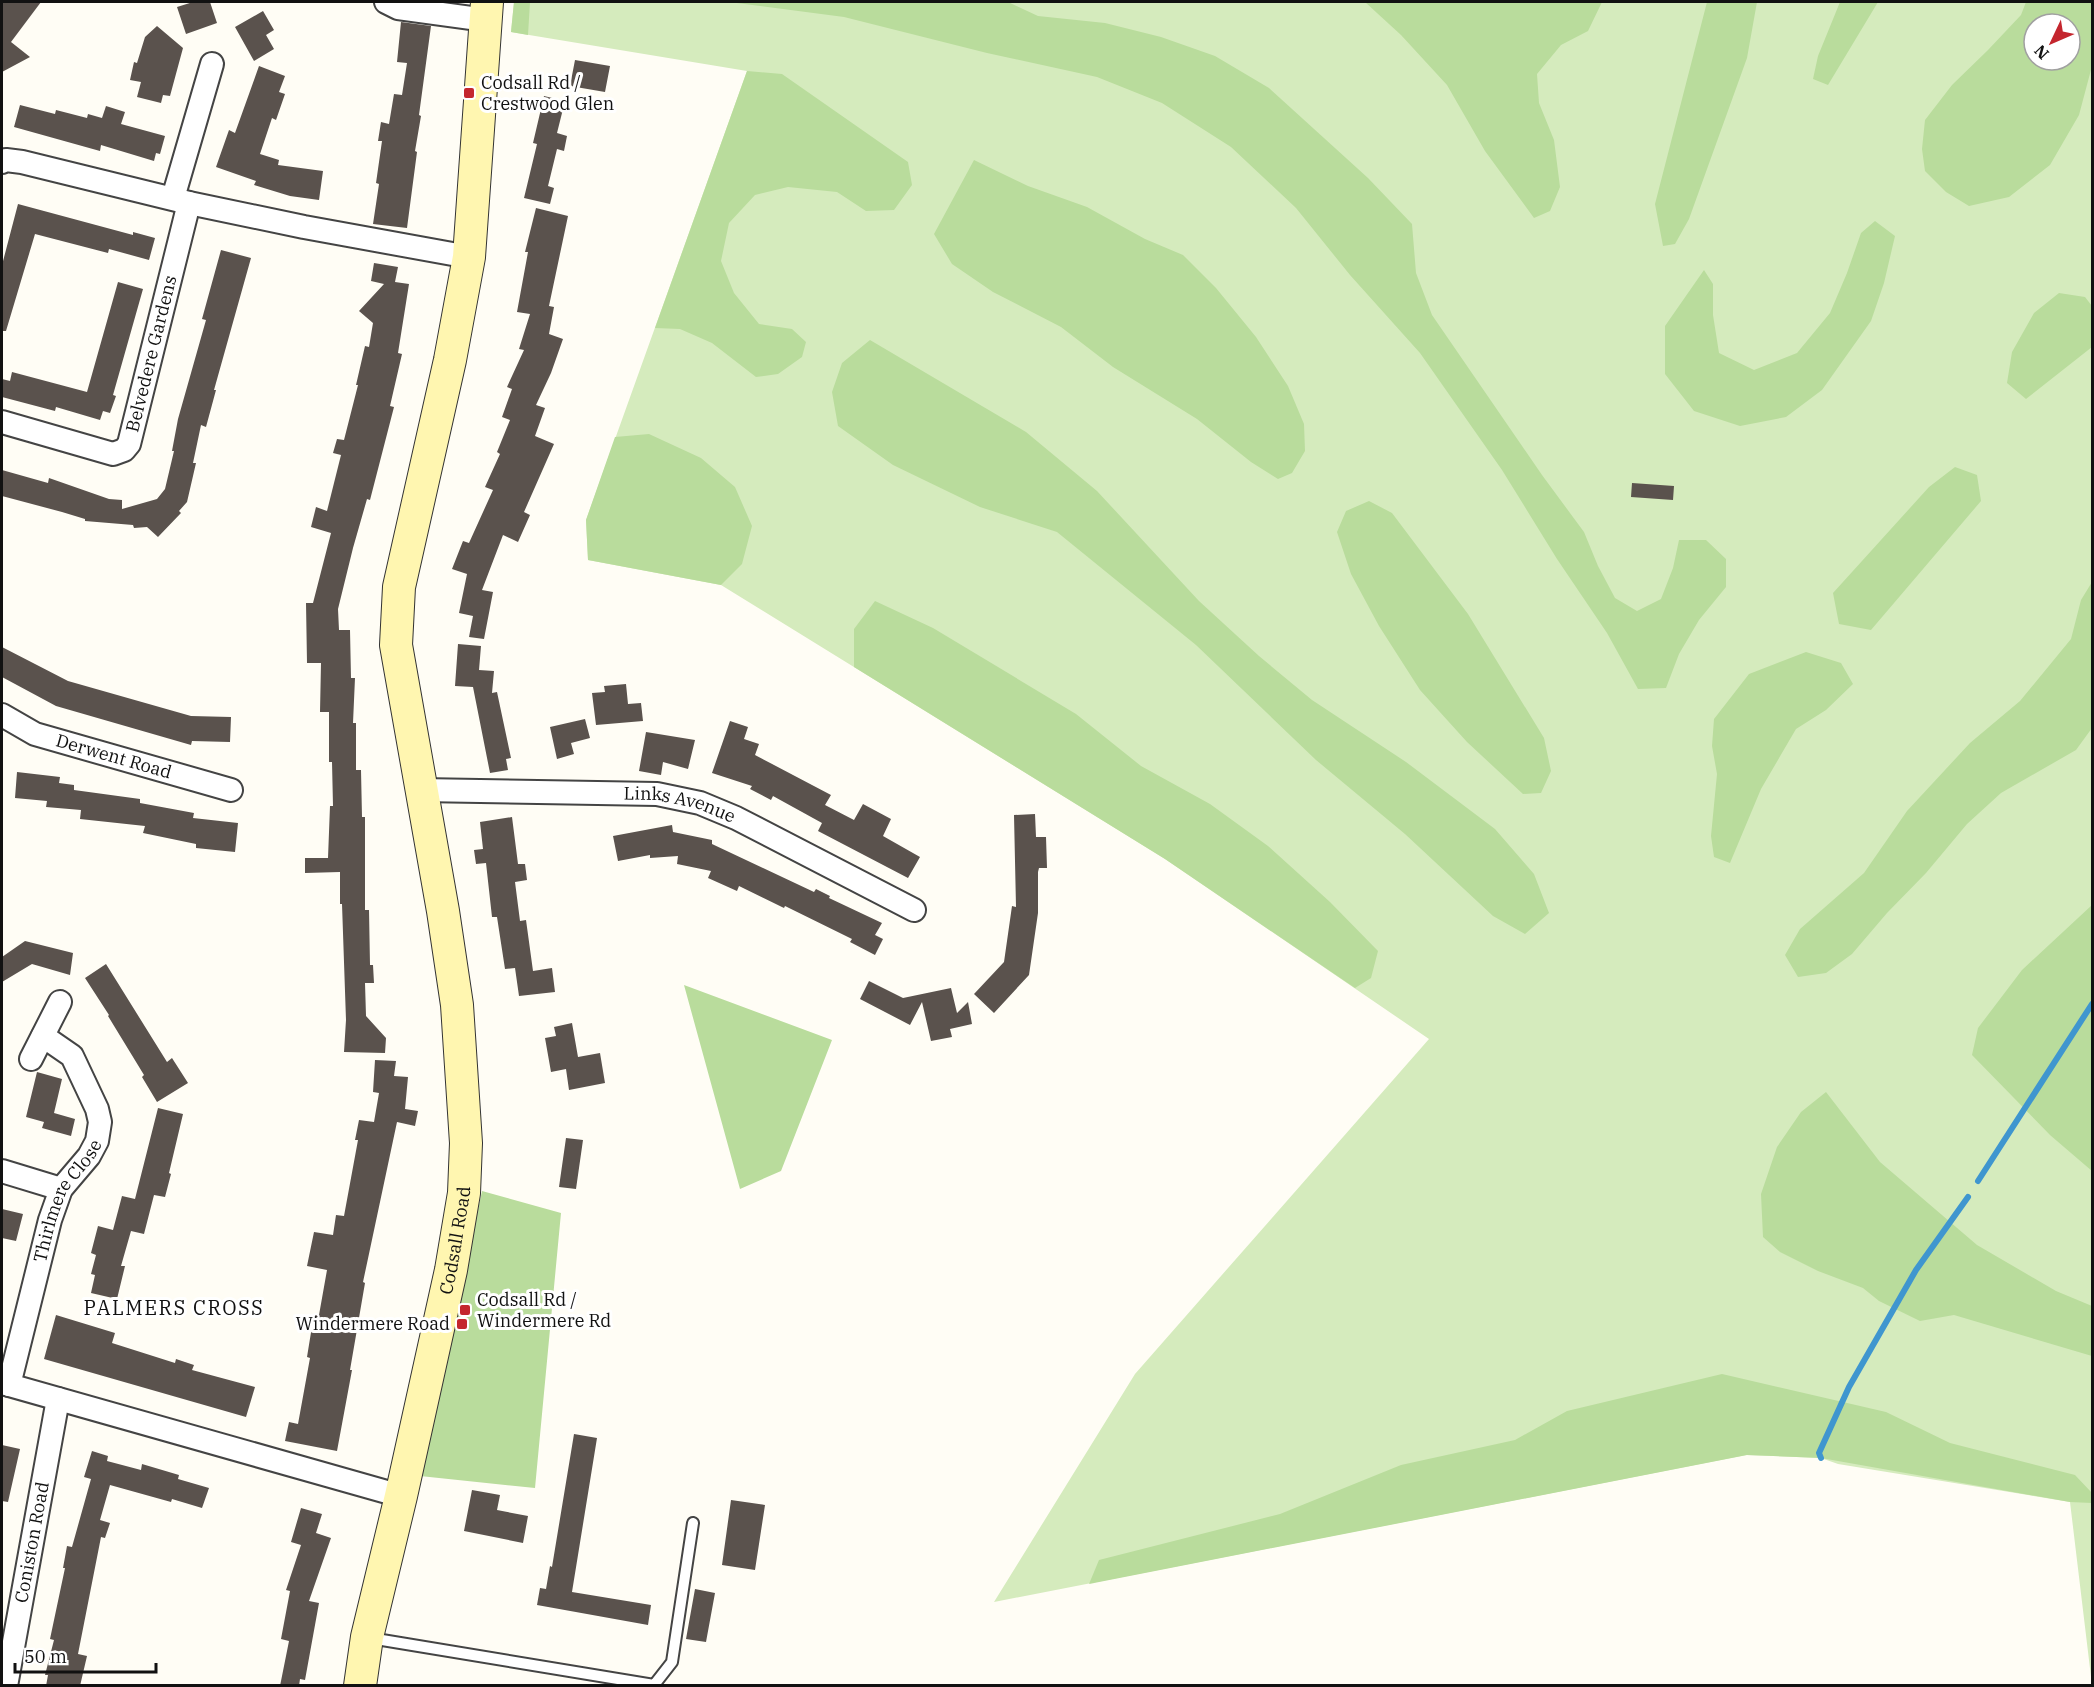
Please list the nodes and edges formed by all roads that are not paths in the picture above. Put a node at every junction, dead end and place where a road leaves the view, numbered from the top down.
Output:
1 (386, 2) edge
2 (486, 11) edge
3 (212, 64) dead end
4 (2, 162) edge
5 (181, 200) junction
6 (469, 257) junction
7 (2, 422) edge
8 (2, 715) edge
9 (231, 790) dead end
10 (420, 790) junction
11 (914, 910) dead end
12 (60, 1002) dead end
13 (43, 1036) junction
14 (32, 1059) dead end
15 (2, 1171) edge
16 (61, 1189) junction
17 (5, 1384) edge
18 (58, 1399) junction
19 (401, 1496) junction
20 (693, 1523) dead end
21 (367, 1637) junction
22 (6, 1686) edge
23 (360, 1686) edge

1 - 2 street
2 - 6 street, Codsall Road
3 - 5 street
4 - 5 street
5 - 6 street
5 - 7 street, Belvedere Gardens
6 - 10 street, Codsall Road
8 - 9 street, Derwent Road
10 - 11 street, Links Avenue
10 - 19 street, Codsall Road
12 - 13 street
13 - 14 street
13 - 16 street, Thirlmere Close
15 - 16 street
16 - 17 street, Thirlmere Close
17 - 18 street
18 - 19 street
18 - 22 street, Coniston Road
19 - 21 street, Codsall Road
20 - 21 lane
21 - 23 street, Codsall Road

